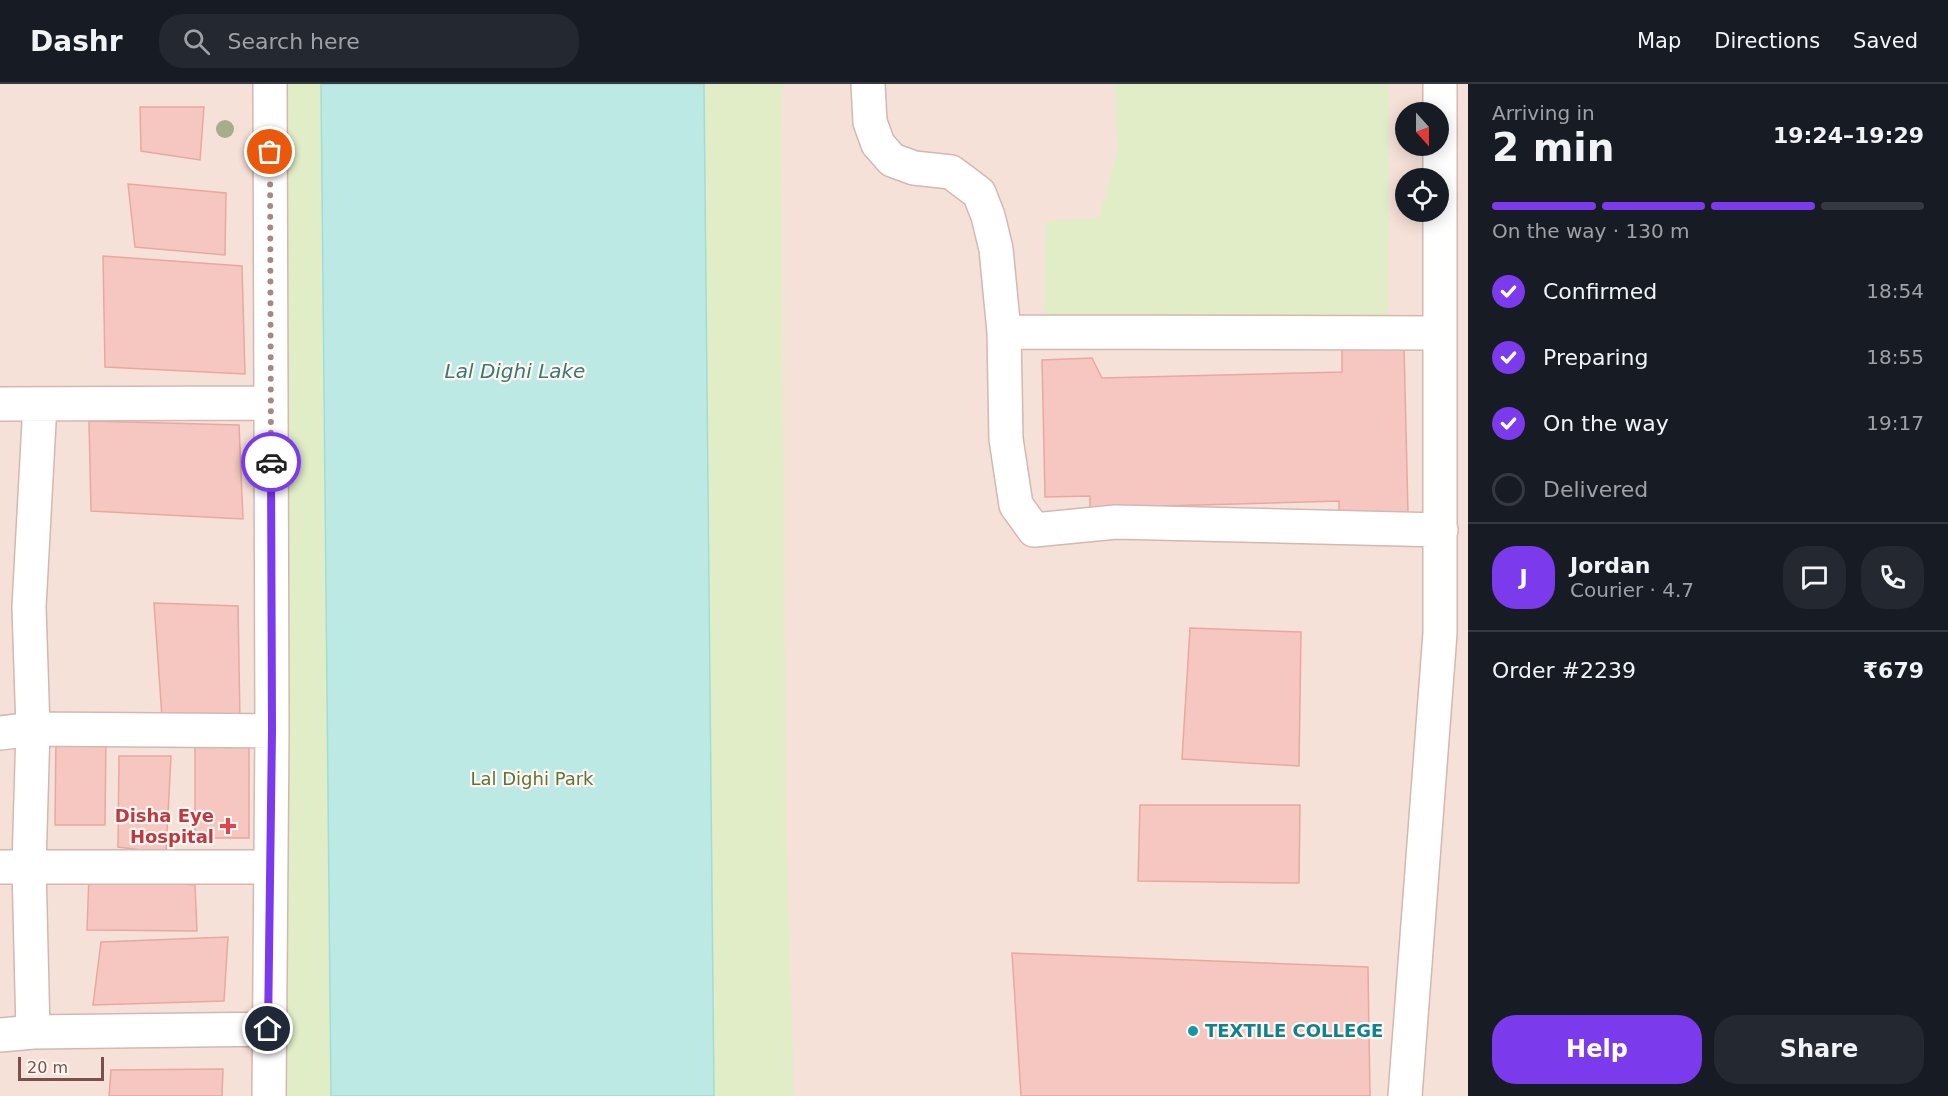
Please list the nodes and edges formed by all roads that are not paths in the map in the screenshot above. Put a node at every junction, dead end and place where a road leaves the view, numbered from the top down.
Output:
1 (270, 84) edge
2 (868, 84) edge
3 (1440, 84) edge
4 (1004, 332) junction
5 (1440, 333) junction
6 (270, 403) junction
7 (0, 404) edge
8 (40, 404) junction
9 (1441, 530) junction
10 (33, 729) junction
11 (272, 731) junction
12 (0, 733) edge
13 (14, 866) edge
14 (270, 867) junction
15 (268, 1029) junction
16 (33, 1032) junction
17 (0, 1035) edge
18 (269, 1096) edge
19 (1405, 1096) edge

1 - 6 street
2 - 4 street
3 - 5 street
4 - 5 street
4 - 9 street
5 - 9 street
6 - 8 street
6 - 11 street
7 - 8 street
8 - 10 street
9 - 19 street
10 - 11 street
10 - 12 street
10 - 13 street
11 - 14 street
13 - 14 street
13 - 16 street
14 - 15 street
15 - 16 street
15 - 18 street
16 - 17 street

